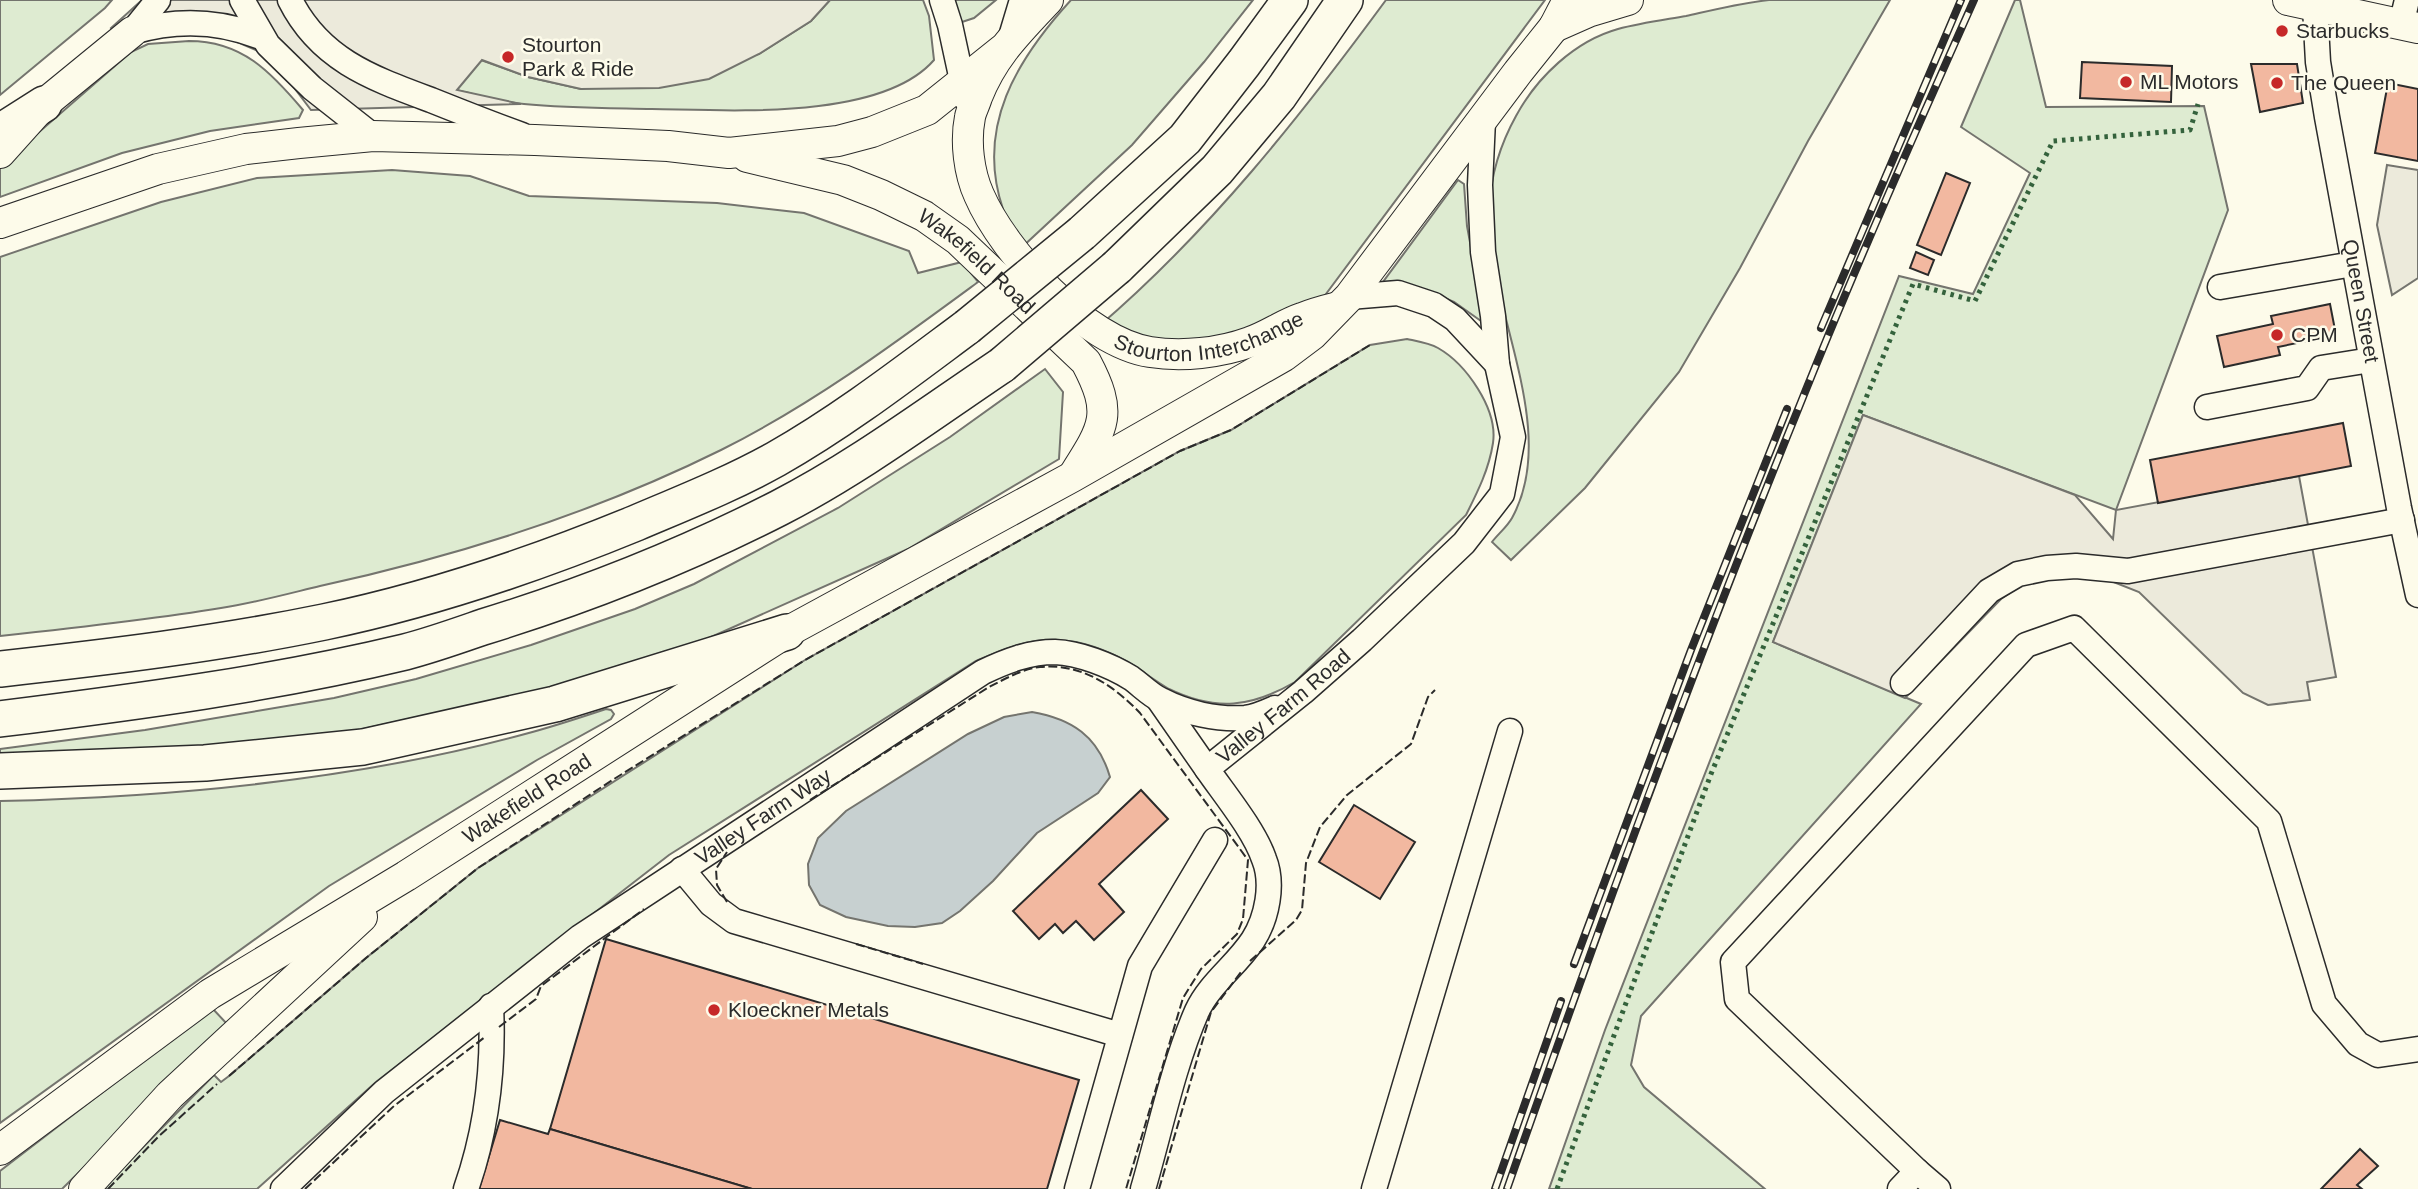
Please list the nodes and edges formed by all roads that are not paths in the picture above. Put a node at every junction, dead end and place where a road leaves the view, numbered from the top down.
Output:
1 (158, 0) edge
2 (242, 0) edge
3 (290, 0) edge
4 (942, 0) edge
5 (1022, 0) edge
6 (1048, 0) edge
7 (1290, 0) edge
8 (1345, 0) edge
9 (1568, 0) edge
10 (1628, 0) edge
11 (2302, 3) edge
12 (2409, 18) edge
13 (1554, 27) junction
14 (132, 32) junction
15 (263, 38) junction
16 (1006, 45) junction
17 (963, 82) junction
18 (44, 104) junction
19 (970, 117) junction
20 (1483, 120) junction
21 (0, 132) edge
22 (373, 136) junction
23 (535, 140) junction
24 (0, 153) edge
25 (729, 153) junction
26 (5, 223) edge
27 (2353, 264) junction
28 (2220, 287) dead end
29 (1346, 301) junction
30 (2371, 360) junction
31 (1497, 364) junction
32 (2207, 407) dead end
33 (1072, 477) junction
34 (2407, 512) edge
35 (2418, 595) edge
36 (787, 632) junction
37 (0, 669) edge
38 (1903, 683) dead end
39 (1303, 692) junction
40 (1160, 700) junction
41 (0, 719) edge
42 (1510, 731) dead end
43 (1207, 769) junction
44 (0, 771) edge
45 (1215, 840) dead end
46 (682, 869) junction
47 (405, 876) junction
48 (491, 1006) junction
49 (1120, 1035) junction
50 (2418, 1049) edge
51 (0, 1150) edge
52 (1917, 1171) junction
53 (84, 1189) edge
54 (283, 1189) edge
55 (466, 1189) edge
56 (1077, 1189) edge
57 (1143, 1189) edge
58 (1374, 1189) edge
59 (1900, 1189) edge
60 (1938, 1189) edge

1 - 14 street
2 - 15 street
3 - 23 street
4 - 17 street
5 - 16 street
6 - 16 main road, Stourton Interchange
7 - 37 highway, bridge
8 - 41 highway, bridge
9 - 13 main road
10 - 13 main road
11 - 12 main road
11 - 27 street, Queen Street
13 - 20 main road
14 - 15 street
14 - 18 main road
15 - 22 street
16 - 17 main road
16 - 19 main road, Stourton Interchange
17 - 19 street
17 - 25 main road
18 - 21 highway
18 - 24 main road
19 - 29 main road, Stourton Interchange
20 - 29 main road
20 - 31 street, Valley Farm Road
22 - 23 main road
22 - 26 main road
23 - 25 main road
25 - 33 main road, Wakefield Road
27 - 28 street
27 - 30 street, Queen Street
29 - 31 street
29 - 33 main road, Wakefield Road
30 - 32 street
30 - 34 street, Queen Street
31 - 39 street, Valley Farm Road
33 - 36 main road, Wakefield Road
34 - 35 street, Queen Street
34 - 38 street
36 - 44 highway
36 - 47 main road, Wakefield Road
39 - 40 street, Valley Farm Way
39 - 43 street, Valley Farm Road
40 - 43 street
40 - 46 street, Valley Farm Way
42 - 58 street
43 - 57 street, Valley Farm Road
45 - 49 street
46 - 48 street, Valley Farm Way
46 - 49 street
47 - 51 main road, Wakefield Road
47 - 53 main road
48 - 54 street, Valley Farm Way
48 - 55 street
49 - 56 street
50 - 52 street
52 - 59 street
52 - 60 street

